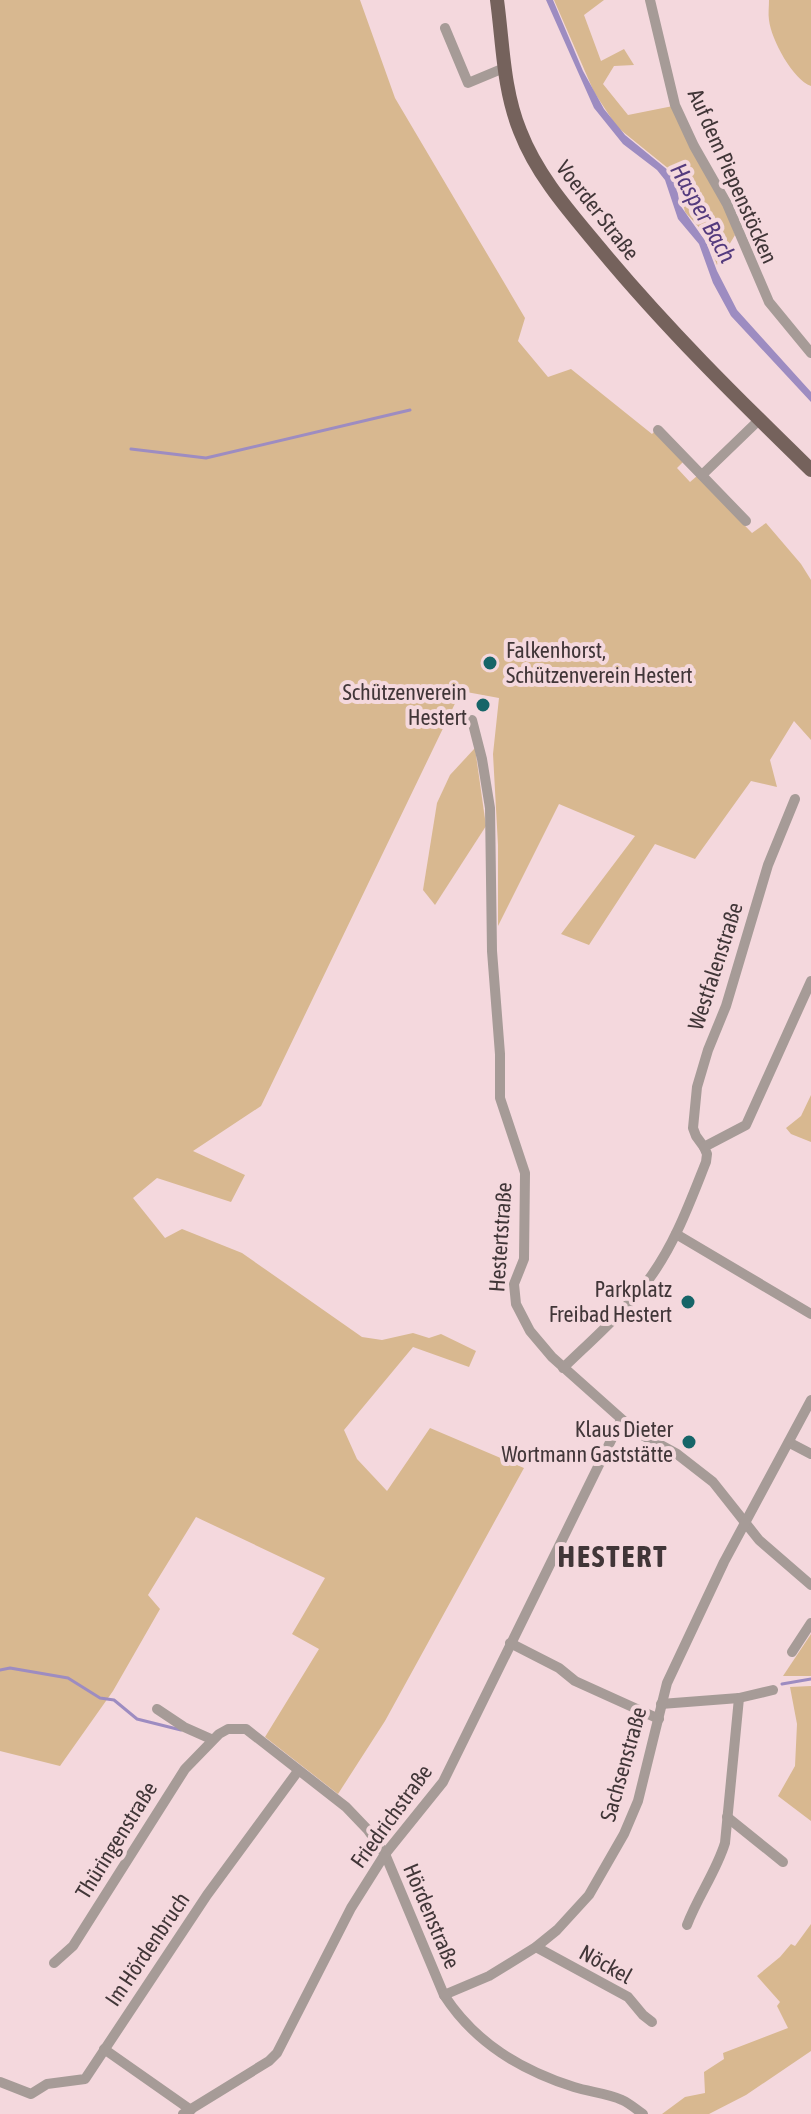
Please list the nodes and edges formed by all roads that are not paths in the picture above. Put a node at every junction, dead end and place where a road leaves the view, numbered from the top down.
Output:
1 (497, 0) edge
2 (650, 0) edge
3 (445, 28) dead end
4 (504, 68) junction
5 (811, 353) edge
6 (759, 420) junction
7 (658, 430) dead end
8 (811, 470) edge
9 (702, 475) junction
10 (746, 521) dead end
11 (472, 720) dead end
12 (795, 799) dead end
13 (811, 981) edge
14 (704, 1147) junction
15 (676, 1234) junction
16 (811, 1314) edge
17 (563, 1368) junction
18 (811, 1400) edge
19 (621, 1420) junction
20 (790, 1443) junction
21 (811, 1454) edge
22 (746, 1524) junction
23 (811, 1585) edge
24 (811, 1623) edge
25 (510, 1643) junction
26 (792, 1652) dead end
27 (773, 1690) dead end
28 (739, 1698) junction
29 (661, 1704) junction
30 (157, 1709) dead end
31 (659, 1719) junction
32 (211, 1739) junction
33 (298, 1771) junction
34 (727, 1817) junction
35 (385, 1854) junction
36 (783, 1862) dead end
37 (687, 1925) dead end
38 (536, 1947) junction
39 (54, 1963) dead end
40 (444, 1995) junction
41 (652, 2022) dead end
42 (104, 2049) junction
43 (0, 2082) edge
44 (187, 2112) edge
45 (643, 2114) edge

1 - 4 main road, Voerder Straße
2 - 5 street, Auf dem Piepenstöcken
3 - 4 street
4 - 6 main road, Voerder Straße
6 - 8 main road, Voerder Straße
6 - 9 street
7 - 9 street
9 - 10 street
11 - 17 street, Hestertstraße
12 - 14 street, Westfalenstraße
13 - 14 street
14 - 15 street, Westfalenstraße
15 - 16 street
15 - 17 street, Westfalenstraße
17 - 19 street, Hestertstraße
18 - 20 street, Sachsenstraße
19 - 22 street, Hestertstraße
19 - 25 street, Friedrichstraße
20 - 21 street
20 - 22 street, Sachsenstraße
22 - 23 street, Hestertstraße
22 - 29 street, Sachsenstraße
24 - 26 street
25 - 31 street
25 - 35 street, Friedrichstraße
27 - 28 street
28 - 29 street
28 - 34 street
29 - 31 street, Sachsenstraße
30 - 32 street
31 - 38 street, Sachsenstraße
32 - 33 street, Hördenstraße
32 - 39 street, Thüringenstraße
33 - 35 street, Hördenstraße
33 - 42 street, Im Hördenbruch
34 - 36 street
34 - 37 street
35 - 40 street, Hördenstraße
35 - 44 street, Friedrichstraße
38 - 40 street, Sachsenstraße
38 - 41 street, Nöckel
40 - 45 street, Hördenstraße
42 - 43 street, Im Hördenbruch
42 - 44 street, Friedrichstraße

